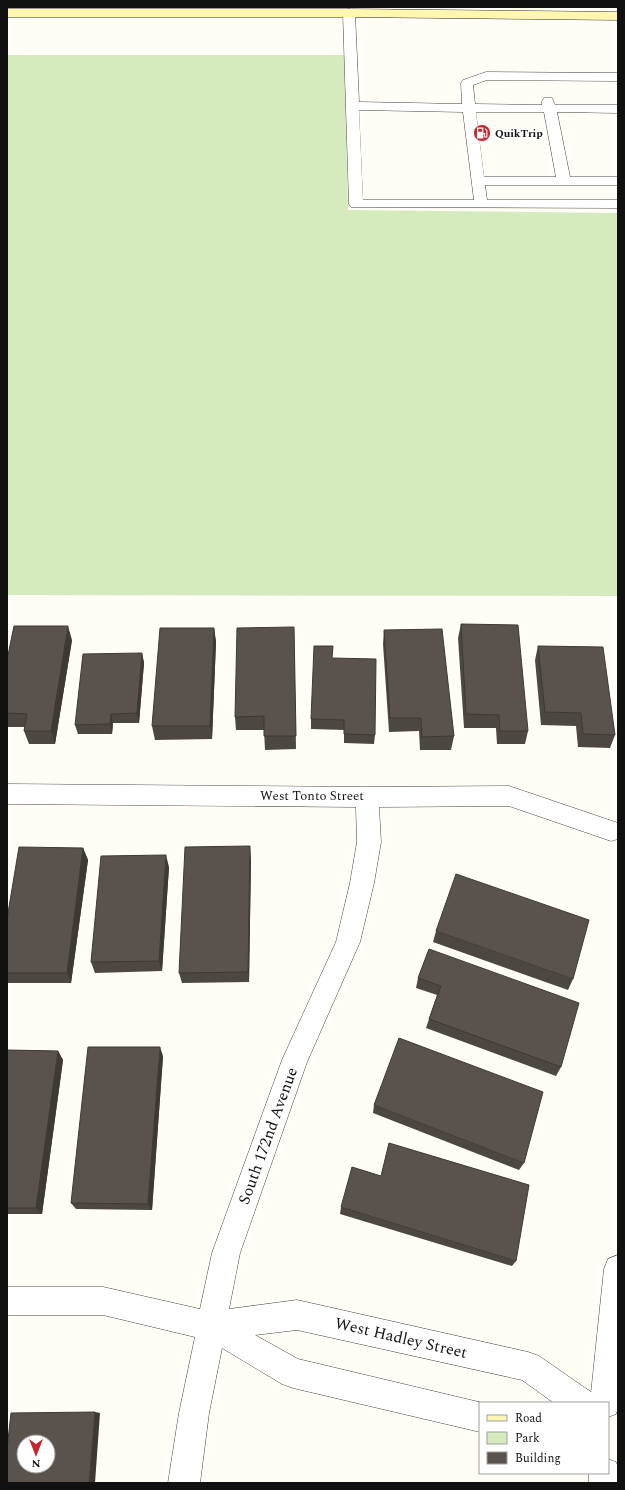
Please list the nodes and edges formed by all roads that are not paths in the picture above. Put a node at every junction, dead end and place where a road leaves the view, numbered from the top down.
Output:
1 (7, 13) edge
2 (349, 13) junction
3 (618, 16) edge
4 (618, 77) edge
5 (549, 105) junction
6 (352, 106) junction
7 (609, 106) edge
8 (469, 108) junction
9 (478, 181) junction
10 (564, 181) junction
11 (618, 181) edge
12 (481, 204) junction
13 (618, 204) edge
14 (7, 794) edge
15 (367, 797) junction
16 (611, 831) dead end
17 (618, 1269) edge
18 (7, 1301) edge
19 (211, 1326) junction
20 (579, 1402) edge
21 (605, 1402) edge
22 (479, 1417) edge
23 (184, 1483) edge

1 - 2 main road
2 - 3 main road
2 - 6 lane
4 - 8 lane
5 - 7 lane
5 - 8 lane
5 - 10 lane
6 - 8 lane
6 - 12 lane
8 - 9 lane
9 - 10 lane
9 - 12 lane
10 - 11 lane
12 - 13 lane
14 - 15 street, West Tonto Street
15 - 16 street, West Tonto Street
15 - 19 street, South 172nd Avenue
17 - 21 street
18 - 19 street, West Hadley Street
19 - 20 street, West Hadley Street
19 - 22 street, West Hadley Street
19 - 23 street, South 172nd Avenue

